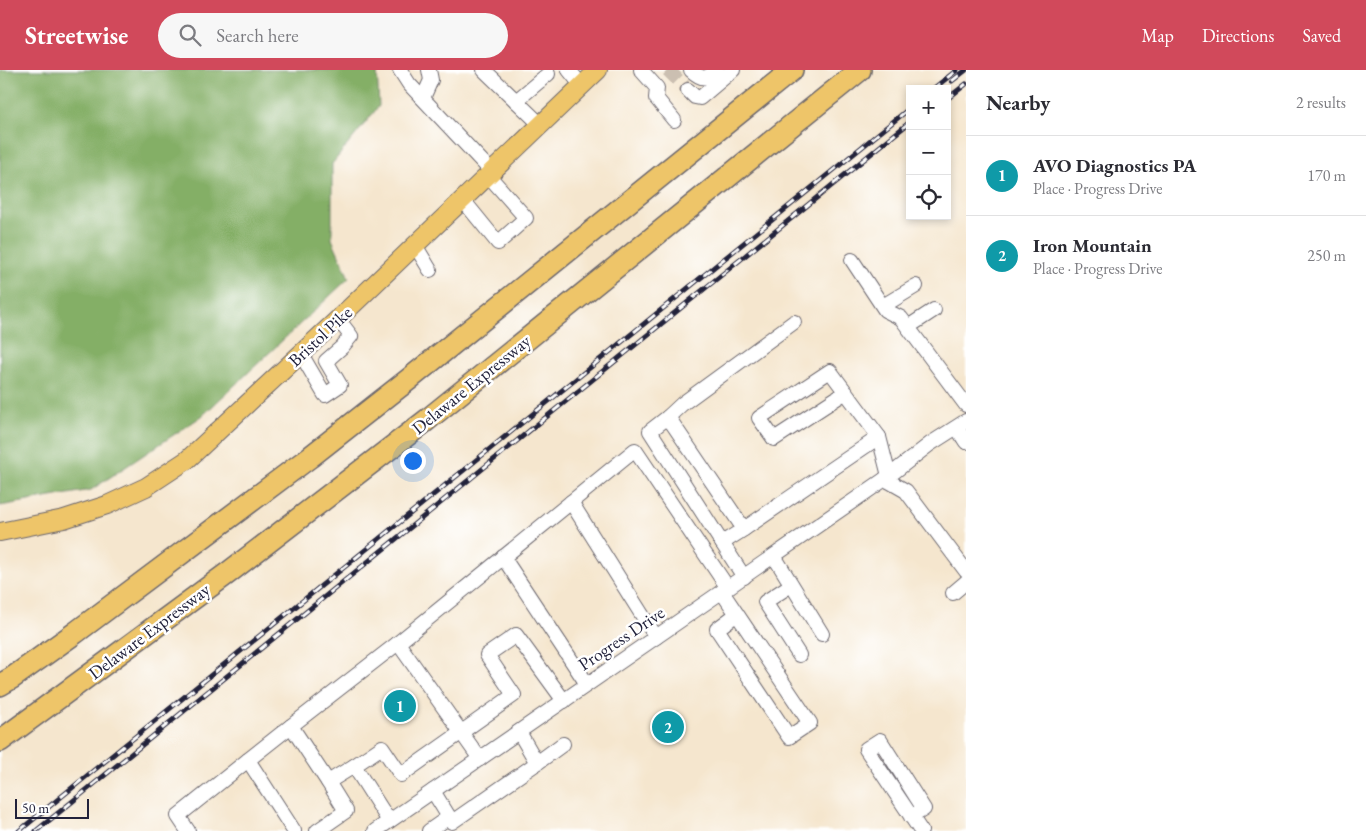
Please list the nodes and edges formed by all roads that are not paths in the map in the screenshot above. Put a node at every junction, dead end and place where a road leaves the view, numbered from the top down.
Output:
1 (400, 70) edge
2 (429, 70) edge
3 (484, 70) edge
4 (569, 70) edge
5 (598, 70) edge
6 (641, 70) edge
7 (691, 70) edge
8 (718, 70) edge
9 (723, 70) edge
10 (733, 70) edge
11 (792, 70) edge
12 (860, 70) edge
13 (548, 74) dead end
14 (582, 86) junction
15 (688, 90) tunnel mouth
16 (709, 91) junction
17 (423, 98) junction
18 (516, 101) junction
19 (674, 120) dead end
20 (541, 125) junction
21 (490, 174) junction
22 (463, 200) junction
23 (415, 245) junction
24 (852, 260) dead end
25 (430, 270) dead end
26 (916, 286) dead end
27 (883, 306) junction
28 (934, 310) dead end
29 (338, 319) junction
30 (794, 322) dead end
31 (908, 327) junction
32 (301, 354) junction
33 (846, 392) junction
34 (966, 405) edge
35 (668, 417) junction
36 (961, 425) edge
37 (879, 437) junction
38 (966, 442) edge
39 (887, 478) junction
40 (571, 502) junction
41 (744, 529) junction
42 (0, 532) edge
43 (722, 543) junction
44 (774, 556) junction
45 (503, 557) junction
46 (966, 571) edge
47 (744, 577) junction
48 (966, 582) edge
49 (792, 585) junction
50 (725, 590) junction
51 (953, 592) dead end
52 (737, 614) junction
53 (822, 634) dead end
54 (656, 637) junction
55 (398, 643) junction
56 (800, 655) dead end
57 (587, 684) junction
58 (0, 685) edge
59 (564, 701) junction
60 (33, 719) junction
61 (292, 726) junction
62 (519, 732) junction
63 (462, 733) junction
64 (0, 741) edge
65 (563, 744) dead end
66 (0, 751) edge
67 (480, 759) junction
68 (248, 760) junction
69 (538, 763) junction
70 (354, 766) junction
71 (328, 782) junction
72 (433, 791) junction
73 (912, 817) junction
74 (389, 821) junction
75 (453, 824) edge
76 (188, 831) edge
77 (294, 831) edge
78 (317, 831) edge
79 (374, 831) edge
80 (429, 831) edge
81 (921, 831) edge

1 - 17 street
2 - 17 street
3 - 18 street
4 - 14 street
5 - 14 main road, Bristol Pike
6 - 19 street
7 - 8 street
9 - 16 street
10 - 16 street
11 - 58 highway
12 - 60 highway, Delaware Expressway
13 - 18 street
14 - 20 main road, Bristol Pike
15 - 16 street
17 - 21 street
18 - 20 street
20 - 21 main road, Bristol Pike
21 - 22 main road, Bristol Pike
21 - 22 street
22 - 23 main road, Bristol Pike
23 - 25 street
23 - 29 main road, Bristol Pike
24 - 27 street
26 - 27 street
27 - 31 street
28 - 31 street
29 - 32 main road, Bristol Pike
29 - 32 street
30 - 35 street
31 - 34 street
32 - 42 main road, Bristol Pike
33 - 33 street
33 - 37 street
35 - 41 street
35 - 43 street
36 - 38 street
36 - 39 street, Progress Drive
37 - 39 street
37 - 41 street
39 - 44 street, Progress Drive
39 - 46 street
40 - 45 street
40 - 50 street
40 - 54 street
41 - 43 street
43 - 47 street
44 - 47 street, Progress Drive
44 - 49 street
45 - 55 street
45 - 57 street
47 - 50 street, Progress Drive
48 - 51 street
49 - 53 street
49 - 56 street
50 - 52 street
50 - 54 street, Progress Drive
52 - 52 street
54 - 57 street, Progress Drive
55 - 61 street
55 - 63 street
57 - 59 street, Progress Drive
59 - 62 street, Progress Drive
59 - 63 street
60 - 64 highway, Delaware Expressway
60 - 66 highway
61 - 68 street
61 - 71 street
62 - 67 street, Progress Drive
62 - 69 street
63 - 67 street
63 - 70 street
65 - 69 street
67 - 72 street, Progress Drive
68 - 76 street
68 - 77 street
69 - 75 street
70 - 71 street
70 - 74 street
71 - 78 street
72 - 74 street, Progress Drive
72 - 75 street
73 - 73 street
73 - 81 street
74 - 79 street, Progress Drive
75 - 80 street

